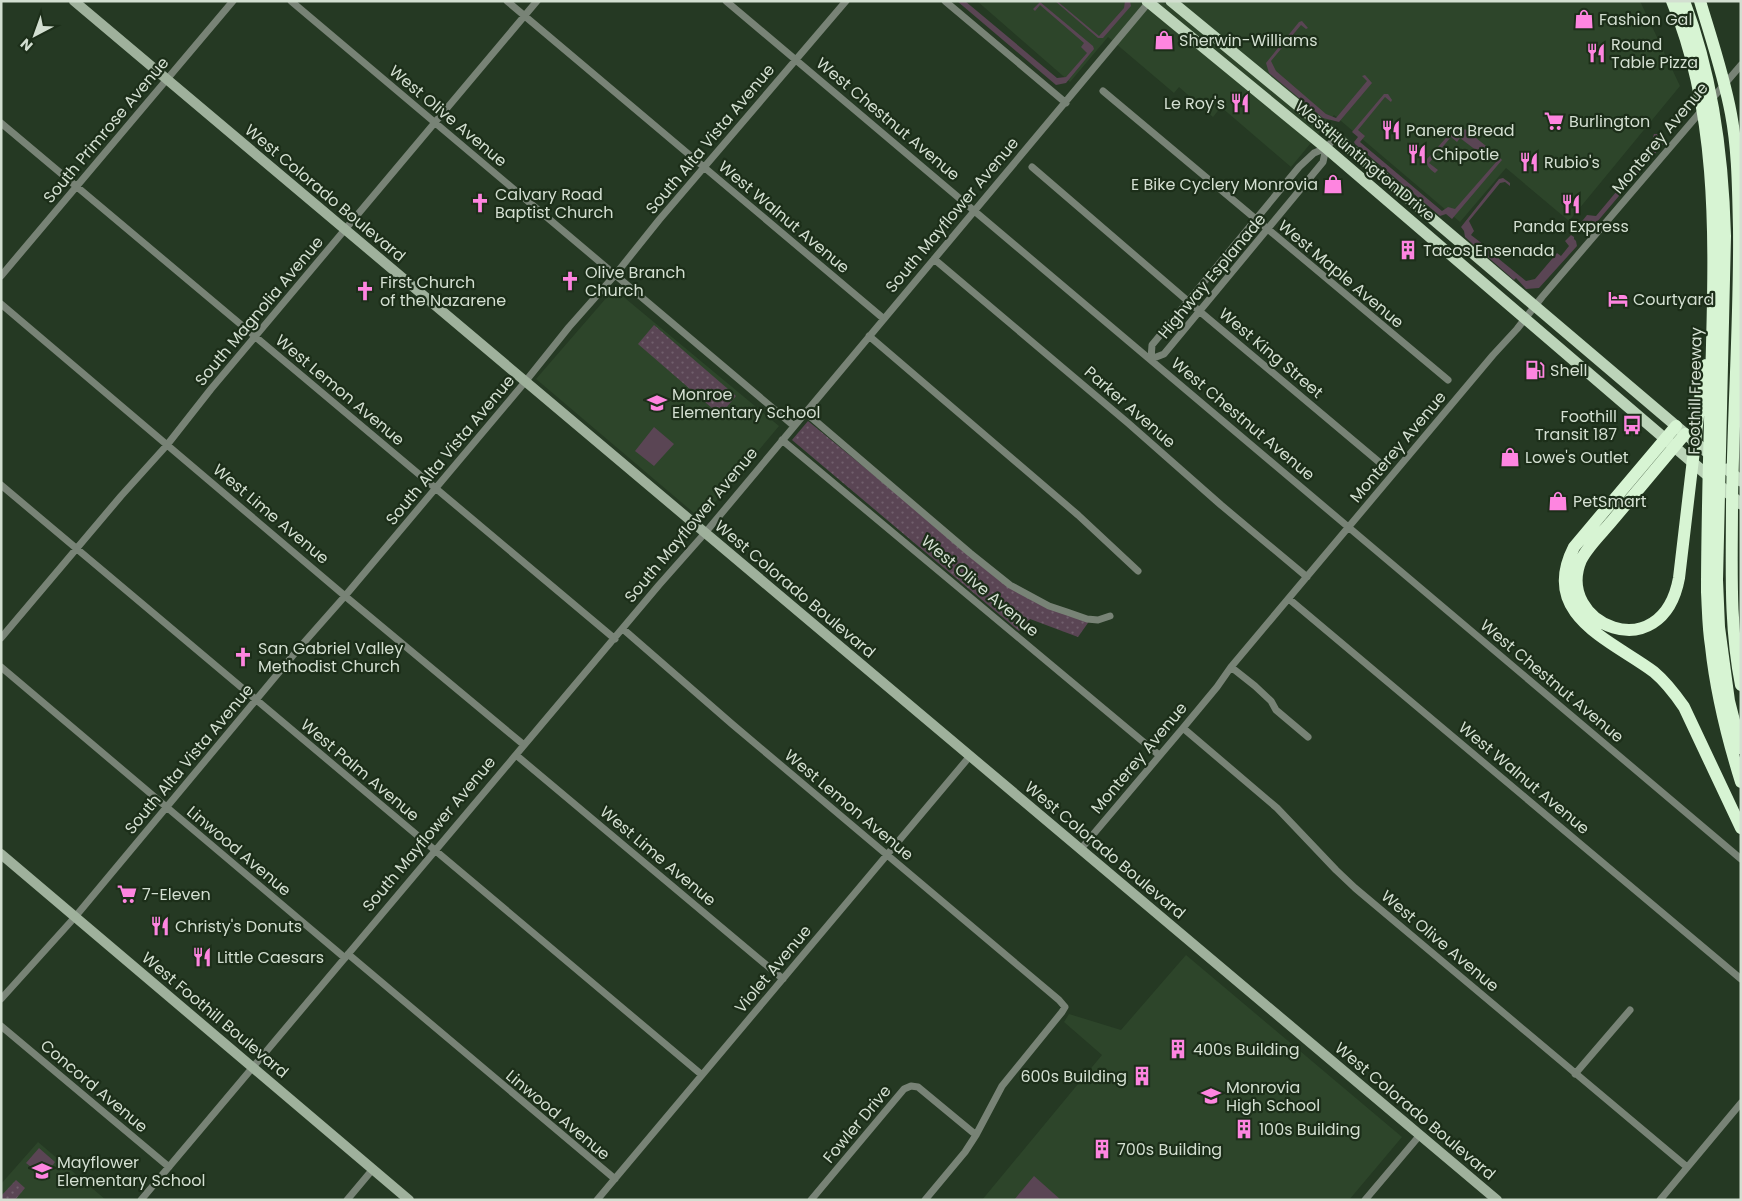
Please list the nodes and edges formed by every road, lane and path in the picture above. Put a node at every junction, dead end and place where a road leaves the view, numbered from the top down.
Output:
1 (74, 1) edge
2 (233, 1) edge
3 (290, 1) edge
4 (507, 1) edge
5 (537, 1) edge
6 (726, 1) edge
7 (846, 1) edge
8 (945, 1) edge
9 (1171, 1) edge
10 (1672, 1) edge
11 (1684, 1) edge
12 (1690, 1) edge
13 (1700, 1) edge
14 (1149, 2) edge
15 (525, 16) junction
16 (796, 60) junction
17 (1711, 64) junction
18 (1741, 65) edge
19 (167, 79) junction
20 (1102, 91) dead end
21 (1066, 103) junction
22 (1724, 122) junction
23 (1, 123) edge
24 (435, 123) junction
25 (1336, 137) junction
26 (1734, 139) junction
27 (1326, 148) junction
28 (1741, 157) edge
29 (1032, 167) dead end
30 (704, 168) junction
31 (77, 186) junction
32 (975, 211) junction
33 (1255, 220) junction
34 (345, 230) junction
35 (1268, 231) junction
36 (934, 259) junction
37 (615, 275) junction
38 (1, 276) edge
39 (1188, 301) junction
40 (1, 304) edge
41 (1534, 306) junction
42 (1200, 311) junction
43 (884, 319) junction
44 (1526, 319) junction
45 (1737, 328) junction
46 (1712, 330) junction
47 (869, 336) junction
48 (255, 337) junction
49 (1151, 359) junction
50 (1741, 377) edge
51 (1448, 380) dead end
52 (525, 382) junction
53 (805, 412) junction
54 (794, 426) junction
55 (1681, 430) junction
56 (1722, 434) junction
57 (782, 440) junction
58 (1670, 442) junction
59 (167, 445) junction
60 (1379, 462) dead end
61 (1741, 481) edge
62 (1, 485) edge
63 (435, 489) junction
64 (1741, 504) edge
65 (1720, 515) junction
66 (1349, 528) junction
67 (705, 533) junction
68 (76, 548) junction
69 (1138, 571) dead end
70 (1306, 577) junction
71 (345, 596) junction
72 (1289, 599) junction
73 (1110, 616) dead end
74 (623, 629) junction
75 (1, 638) edge
76 (615, 639) junction
77 (1, 667) edge
78 (1230, 667) junction
79 (1741, 685) edge
80 (257, 700) junction
81 (1741, 720) edge
82 (1183, 728) junction
83 (1308, 737) dead end
84 (524, 745) junction
85 (1741, 748) edge
86 (516, 754) junction
87 (1159, 755) junction
88 (970, 756) junction
89 (1741, 782) edge
90 (166, 808) junction
91 (1741, 828) edge
92 (435, 850) junction
93 (1080, 850) junction
94 (1, 854) edge
95 (887, 855) junction
96 (1741, 859) edge
97 (75, 917) junction
98 (346, 956) junction
99 (782, 979) junction
100 (1741, 979) edge
101 (1, 999) edge
102 (1630, 1010) dead end
103 (1, 1026) edge
104 (253, 1067) junction
105 (1575, 1074) junction
106 (702, 1075) junction
107 (1741, 1103) edge
108 (1420, 1135) junction
109 (976, 1136) junction
110 (168, 1167) junction
111 (1687, 1168) junction
112 (373, 1169) junction
113 (615, 1180) junction
114 (140, 1200) edge
115 (347, 1200) edge
116 (409, 1200) edge
117 (598, 1200) edge
118 (811, 1200) edge
119 (925, 1200) edge
120 (1365, 1200) edge
121 (1497, 1200) edge
122 (1660, 1200) edge

1 - 19 street, West Colorado Boulevard
2 - 19 street, South Primrose Avenue
3 - 24 street, West Olive Avenue
4 - 15 street, West Walnut Avenue
5 - 15 street, South Magnolia Avenue
6 - 16 street, West Chestnut Avenue
7 - 16 street, South Alta Vista Avenue
8 - 21 street
9 - 25 main road, West Huntington Drive
10 - 46 highway, Foothill Freeway
11 - 17 highway
12 - 17 highway
13 - 17 highway, Foothill Freeway
14 - 21 street, South Mayflower Avenue
14 - 27 main road, West Huntington Drive
15 - 24 street, South Magnolia Avenue
15 - 30 street, West Walnut Avenue
16 - 30 street, South Alta Vista Avenue
16 - 32 street, West Chestnut Avenue
17 - 22 highway, Foothill Freeway
17 - 22 highway
18 - 41 street, Monterey Avenue
19 - 31 street, South Primrose Avenue
19 - 34 street, West Colorado Boulevard
20 - 33 street, West Maple Avenue
21 - 32 street, South Mayflower Avenue
22 - 26 highway, Foothill Freeway
22 - 56 highway
23 - 31 street, West Lemon Avenue
24 - 34 street, South Magnolia Avenue
24 - 37 street, West Olive Avenue
25 - 27 street, Highway Esplanade
25 - 41 main road, West Huntington Drive
26 - 28 highway
26 - 45 highway, Foothill Freeway
27 - 33 street, Highway Esplanade
27 - 35 street, Highway Esplanade
27 - 44 main road, West Huntington Drive
29 - 39 street, West King Street
30 - 37 street, South Alta Vista Avenue
30 - 43 street, West Walnut Avenue
31 - 38 street, South Primrose Avenue
31 - 48 street, West Lemon Avenue
32 - 36 street, South Mayflower Avenue
32 - 49 street, West Chestnut Avenue
33 - 35 street, West Maple Avenue
33 - 39 street, Highway Esplanade
34 - 48 street, South Magnolia Avenue
34 - 52 street, West Colorado Boulevard
35 - 42 street, Highway Esplanade
35 - 51 street, West Maple Avenue
36 - 43 street, South Mayflower Avenue
36 - 70 street, Parker Avenue
37 - 52 street, South Alta Vista Avenue
37 - 54 street, West Olive Avenue
39 - 42 street, West King Street
39 - 49 street, Highway Esplanade
40 - 59 street, West Lime Avenue
41 - 44 street, Monterey Avenue
41 - 55 main road, West Huntington Drive
42 - 49 street, Highway Esplanade
42 - 60 street, West King Street
43 - 47 street, South Mayflower Avenue
44 - 58 main road, West Huntington Drive
44 - 66 street, Monterey Avenue
45 - 50 highway
45 - 56 highway, Foothill Freeway
46 - 56 highway, Foothill Freeway
46 - 58 highway
47 - 53 street, South Mayflower Avenue
47 - 69 street
48 - 59 street, South Magnolia Avenue
48 - 63 street, West Lemon Avenue
49 - 66 street, West Chestnut Avenue
52 - 63 street, South Alta Vista Avenue
52 - 67 street, West Colorado Boulevard
53 - 54 street, South Mayflower Avenue
53 - 73 street, West Olive Avenue
54 - 57 street, South Mayflower Avenue
55 - 58 highway
55 - 61 main road, West Huntington Drive
56 - 65 highway, Foothill Freeway
56 - 65 highway, Foothill Freeway
57 - 67 street, South Mayflower Avenue
57 - 87 street, West Olive Avenue
58 - 64 main road, West Huntington Drive
58 - 91 highway
59 - 68 street, South Magnolia Avenue
59 - 71 street, West Lime Avenue
62 - 68 street, West Palm Avenue
63 - 71 street, South Alta Vista Avenue
63 - 76 street, West Lemon Avenue
65 - 79 highway, Foothill Freeway
65 - 81 highway
65 - 85 highway
65 - 89 highway, Foothill Freeway
66 - 70 street, Monterey Avenue
66 - 96 street, West Chestnut Avenue
67 - 74 street, South Mayflower Avenue
67 - 88 street, West Colorado Boulevard
68 - 75 street, South Magnolia Avenue
68 - 80 street, West Palm Avenue
70 - 72 street, Monterey Avenue
71 - 80 street, South Alta Vista Avenue
71 - 84 street, West Lime Avenue
72 - 78 street, Monterey Avenue
72 - 100 street, West Walnut Avenue
74 - 76 street, South Mayflower Avenue
74 - 95 street, West Lemon Avenue
76 - 84 street, South Mayflower Avenue
77 - 90 street, Linwood Avenue
78 - 82 street, Monterey Avenue
78 - 83 street
80 - 90 street, South Alta Vista Avenue
80 - 92 street, West Palm Avenue
82 - 87 street, Monterey Avenue
82 - 105 street, West Olive Avenue
84 - 86 street, South Mayflower Avenue
86 - 92 street, South Mayflower Avenue
86 - 99 street, West Lime Avenue
87 - 93 street, Monterey Avenue
88 - 93 street, West Colorado Boulevard
88 - 95 street, Violet Avenue
90 - 97 street, South Alta Vista Avenue
90 - 98 street, Linwood Avenue
92 - 98 street, South Mayflower Avenue
92 - 106 street, West Palm Avenue
93 - 108 street, West Colorado Boulevard
94 - 97 street, West Foothill Boulevard
95 - 99 street, Violet Avenue
95 - 109 street, West Lemon Avenue
97 - 101 street, South Alta Vista Avenue
97 - 104 street, West Foothill Boulevard
98 - 104 street, South Mayflower Avenue
98 - 113 street, Linwood Avenue
99 - 106 street, Violet Avenue
102 - 105 street
103 - 110 street, Concord Avenue
104 - 110 street, South Mayflower Avenue
104 - 112 street, West Foothill Boulevard
105 - 111 street, West Olive Avenue
106 - 113 street, Violet Avenue
107 - 111 street
108 - 120 street
108 - 121 street, West Colorado Boulevard
109 - 118 street, Fowler Drive
109 - 119 street
110 - 114 street, South Mayflower Avenue
111 - 122 street
112 - 115 street
112 - 116 street, West Foothill Boulevard
113 - 117 street, Violet Avenue

